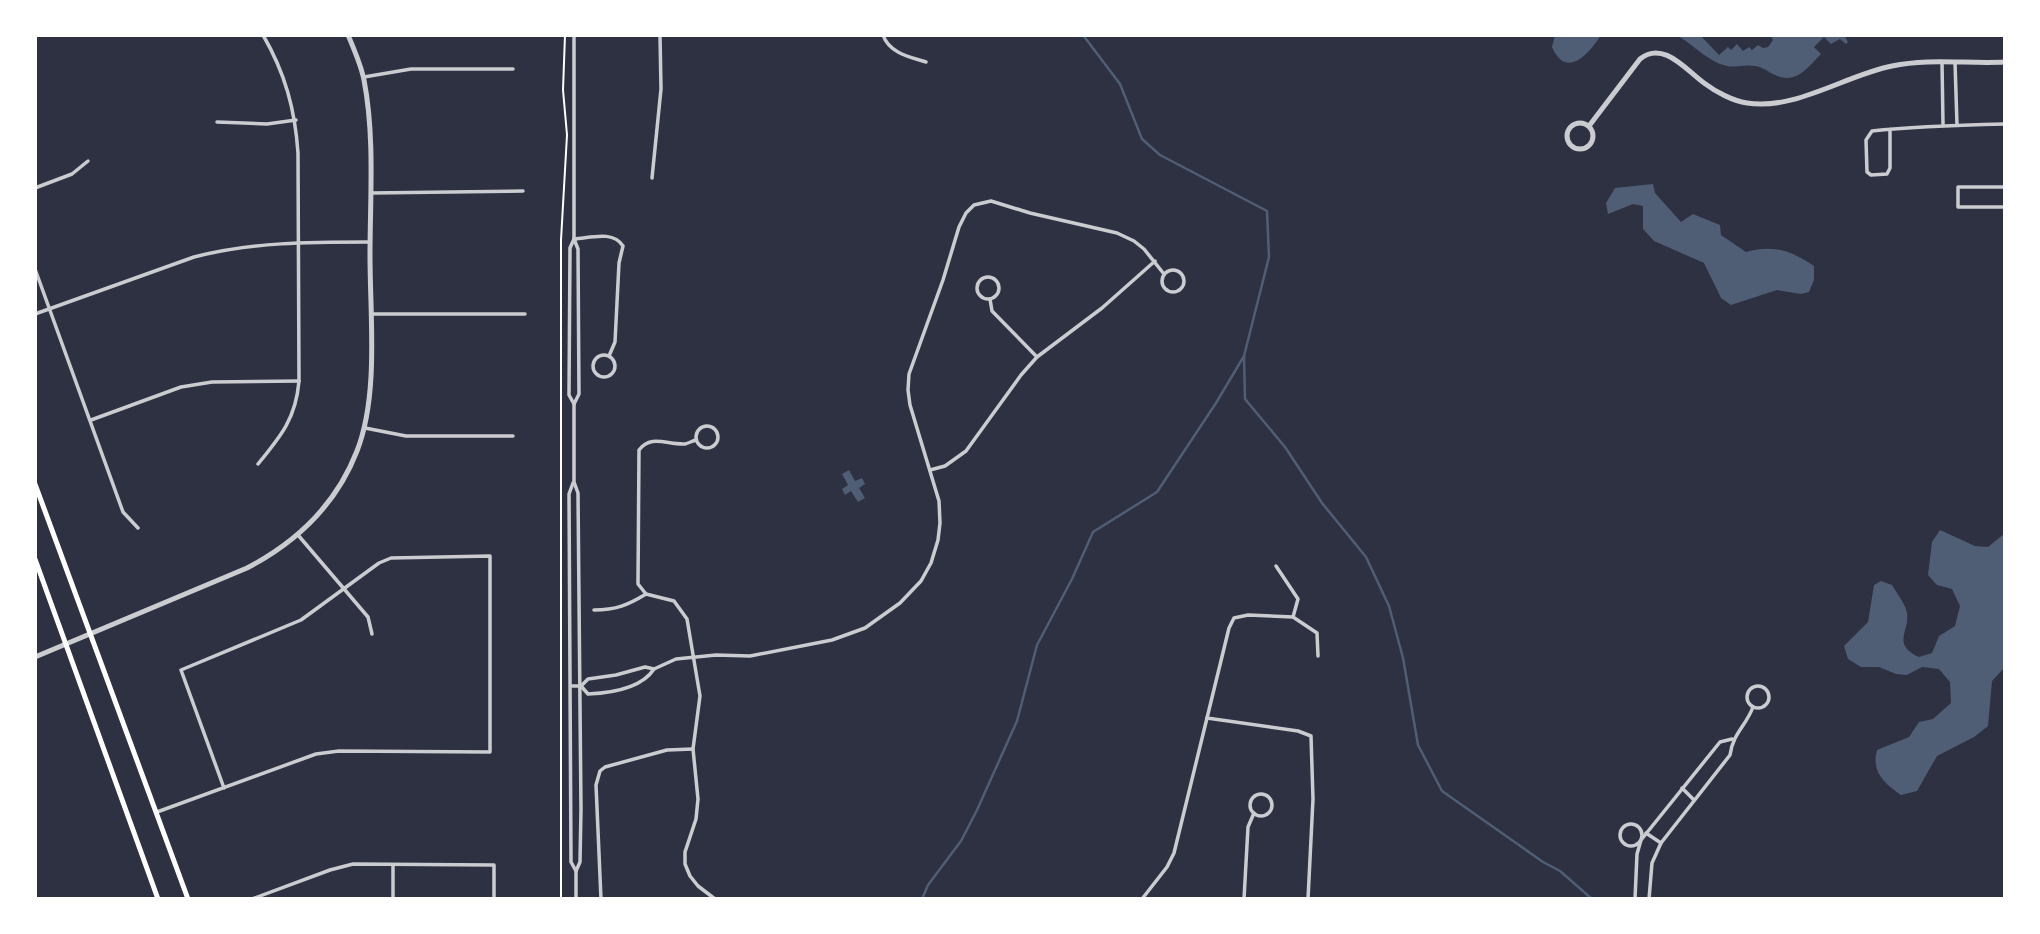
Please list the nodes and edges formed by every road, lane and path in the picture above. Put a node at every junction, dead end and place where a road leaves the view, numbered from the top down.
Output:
1 (262, 35) edge
2 (348, 35) edge
3 (565, 35) edge
4 (574, 35) edge
5 (660, 35) edge
6 (883, 35) edge
7 (926, 62) dead end
8 (1942, 62) junction
9 (1955, 62) junction
10 (2005, 62) edge
11 (513, 69) dead end
12 (364, 77) junction
13 (296, 120) junction
14 (217, 122) dead end
15 (1943, 124) junction
16 (2005, 124) edge
17 (1957, 125) junction
18 (1589, 126) junction
19 (1890, 129) junction
20 (88, 161) dead end
21 (652, 178) dead end
22 (2005, 187) edge
23 (35, 188) edge
24 (523, 191) dead end
25 (371, 193) junction
26 (2005, 207) edge
27 (574, 239) junction
28 (298, 242) junction
29 (370, 242) junction
30 (1155, 261) junction
31 (35, 269) edge
32 (1164, 274) junction
33 (989, 299) junction
34 (50, 309) junction
35 (570, 311) junction
36 (579, 312) junction
37 (35, 314) edge
38 (370, 314) junction
39 (525, 314) dead end
40 (609, 356) junction
41 (1037, 357) junction
42 (299, 381) junction
43 (574, 404) junction
44 (90, 420) junction
45 (365, 428) junction
46 (513, 436) dead end
47 (696, 440) junction
48 (258, 464) dead end
49 (930, 470) junction
50 (574, 482) junction
51 (35, 484) edge
52 (138, 528) dead end
53 (298, 535) junction
54 (35, 559) edge
55 (1276, 566) dead end
56 (344, 589) junction
57 (646, 594) junction
58 (594, 610) dead end
59 (1293, 617) junction
60 (373, 634) dead end
61 (90, 635) junction
62 (66, 645) junction
63 (694, 656) junction
64 (1318, 656) dead end
65 (35, 657) edge
66 (654, 669) junction
67 (571, 686) junction
68 (581, 686) junction
69 (1753, 707) junction
70 (1207, 718) junction
71 (1732, 739) junction
72 (694, 749) junction
73 (224, 788) junction
74 (1682, 788) junction
75 (1694, 800) junction
76 (155, 813) junction
77 (1254, 813) junction
78 (1646, 832) junction
79 (1641, 840) junction
80 (1661, 843) junction
81 (393, 865) junction
82 (576, 871) junction
83 (158, 899) edge
84 (188, 899) edge
85 (252, 899) edge
86 (393, 899) edge
87 (494, 899) edge
88 (561, 899) edge
89 (576, 899) edge
90 (601, 899) edge
91 (715, 899) edge
92 (1142, 899) edge
93 (1244, 899) edge
94 (1308, 899) edge
95 (1636, 899) edge
96 (1649, 899) edge

1 - 13 street
2 - 12 street
3 - 88 path
4 - 27 street
5 - 21 street
6 - 7 street
8 - 9 street
8 - 15 street
8 - 18 street
9 - 10 street
9 - 17 street
11 - 12 street
12 - 25 street
13 - 14 street
13 - 28 street
15 - 17 street
15 - 19 street
16 - 17 street
18 - 18 street
19 - 19 street
20 - 23 street
22 - 26 street
24 - 25 street
25 - 29 street
27 - 35 street
27 - 36 street
27 - 40 street
28 - 29 street
28 - 34 street
28 - 42 street
29 - 38 street
30 - 32 street
30 - 41 street
30 - 49 street
31 - 34 street
32 - 32 street
33 - 33 street
33 - 41 street
34 - 37 street
34 - 44 street
35 - 36 street
35 - 43 street
36 - 43 street
38 - 39 street
38 - 45 street
40 - 40 street
41 - 49 street
42 - 44 street
42 - 48 street
43 - 50 street
44 - 52 street
45 - 46 street
45 - 53 street
47 - 47 street
47 - 57 street
49 - 63 street
50 - 67 street
50 - 68 street
51 - 61 main road
53 - 56 street
53 - 61 street
54 - 62 main road
55 - 59 street
56 - 60 street
56 - 73 street
56 - 73 street
57 - 58 street
57 - 63 street
59 - 64 street
59 - 70 street
61 - 62 street
61 - 76 main road
62 - 65 street
62 - 83 main road
63 - 66 street
63 - 72 street
66 - 68 street
66 - 68 street
67 - 68 street
67 - 82 street
68 - 82 street
69 - 69 street
69 - 71 street
70 - 92 street
70 - 94 street
71 - 74 street
71 - 75 street
72 - 90 street
72 - 91 street
73 - 76 street
74 - 75 street
74 - 78 street
75 - 80 street
76 - 84 main road
77 - 77 street
77 - 93 street
78 - 79 street
78 - 80 street
79 - 79 street
79 - 95 street
80 - 96 street
81 - 85 street
81 - 86 street
81 - 87 street
82 - 89 street

